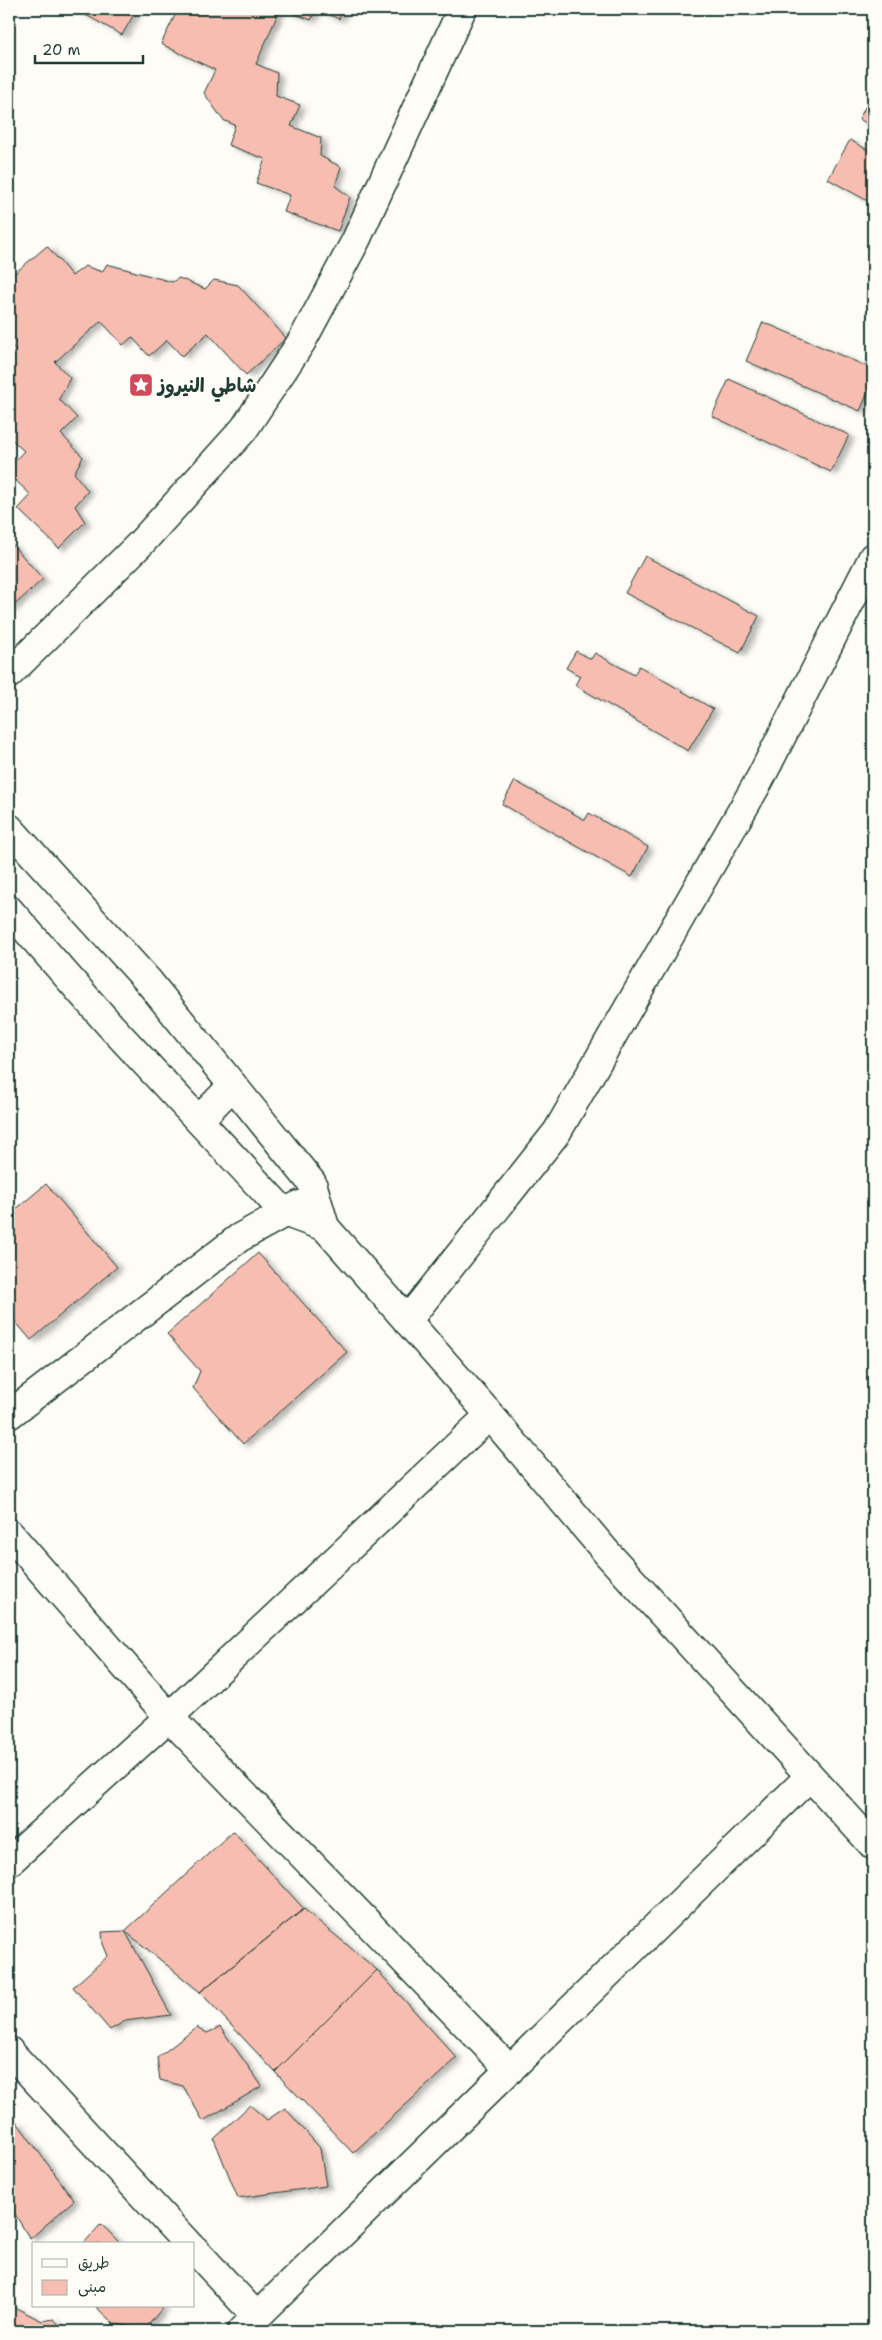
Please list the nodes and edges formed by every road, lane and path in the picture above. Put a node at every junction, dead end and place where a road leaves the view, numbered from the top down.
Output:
1 (462, 9) edge
2 (873, 557) edge
3 (9, 674) edge
4 (9, 828) edge
5 (9, 910) edge
6 (233, 1086) junction
7 (199, 1120) junction
8 (316, 1197) junction
9 (284, 1212) junction
10 (325, 1227) junction
11 (407, 1321) junction
12 (9, 1415) edge
13 (490, 1415) junction
14 (9, 1533) edge
15 (169, 1716) junction
16 (809, 1777) junction
17 (873, 1845) edge
18 (9, 1862) edge
19 (9, 2051) edge
20 (510, 2070) junction
21 (186, 2242) edge
22 (195, 2251) edge
23 (249, 2324) edge

1 - 3 street
2 - 11 street
4 - 6 street
5 - 7 street
6 - 7 street
6 - 8 street
7 - 9 street
8 - 9 street
8 - 10 street
9 - 10 street
9 - 12 street
10 - 11 street
11 - 13 street
13 - 15 street
13 - 16 street
14 - 15 street
15 - 18 street
15 - 20 street
16 - 17 street
16 - 20 street
19 - 21 street
20 - 23 street
22 - 23 street

